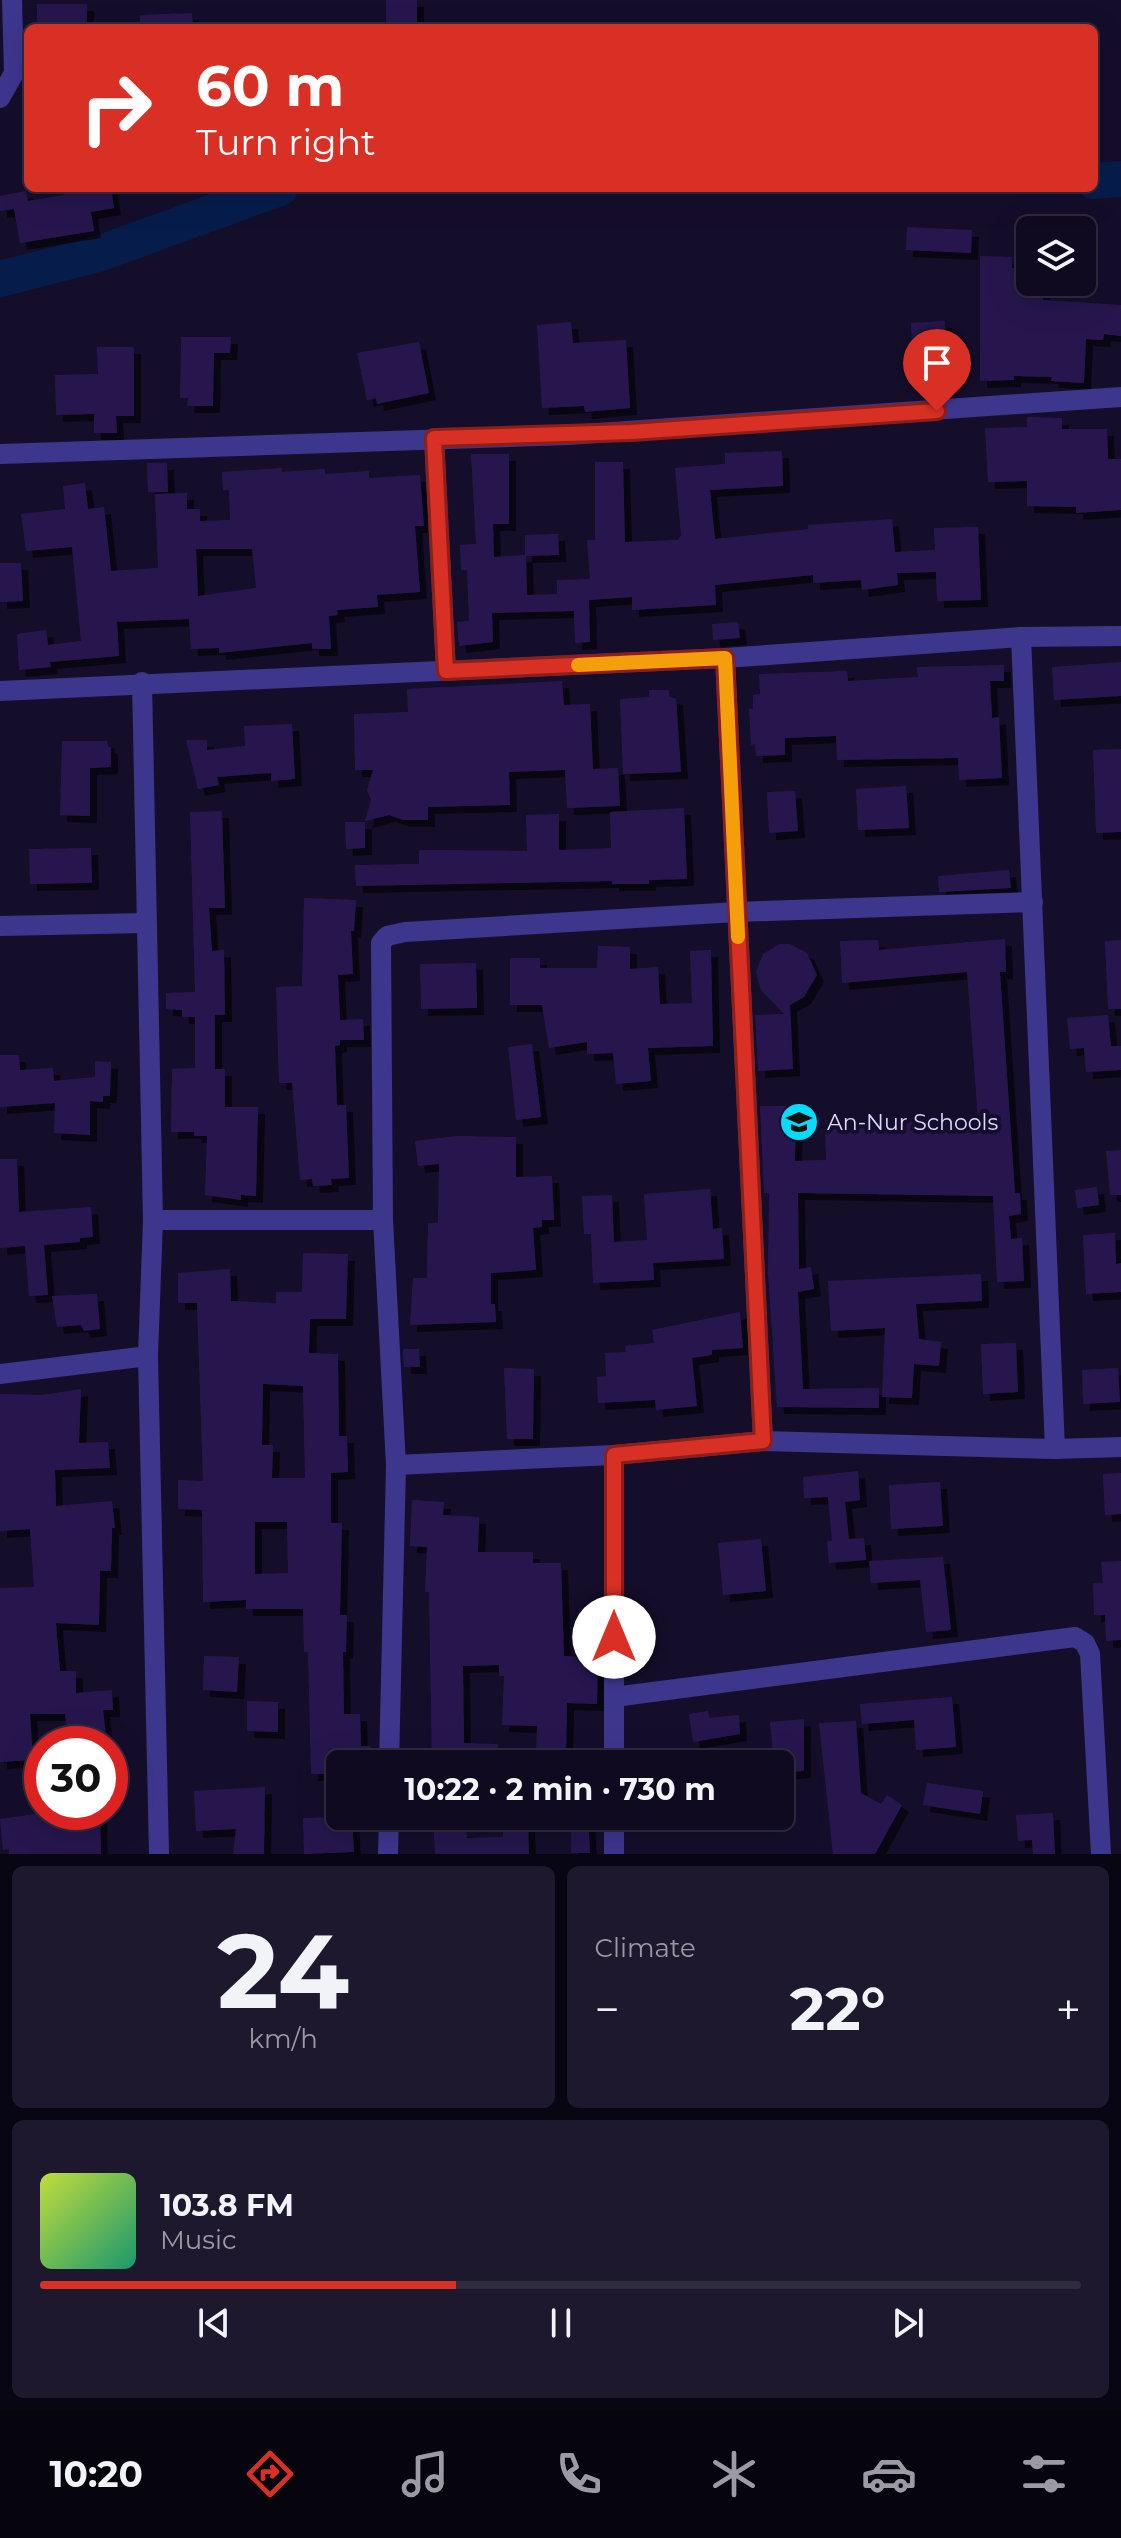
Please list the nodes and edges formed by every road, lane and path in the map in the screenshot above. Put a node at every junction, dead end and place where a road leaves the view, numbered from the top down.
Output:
1 (18, 1) edge
2 (0, 98) edge
3 (1121, 397) edge
4 (434, 438) junction
5 (0, 454) edge
6 (1121, 636) edge
7 (1021, 637) junction
8 (725, 658) junction
9 (446, 671) junction
10 (142, 682) junction
11 (0, 691) edge
12 (1033, 902) junction
13 (736, 912) junction
14 (146, 923) junction
15 (0, 926) edge
16 (153, 1220) junction
17 (383, 1220) junction
18 (148, 1356) junction
19 (0, 1374) edge
20 (763, 1441) junction
21 (1121, 1447) edge
22 (1055, 1449) junction
23 (614, 1455) junction
24 (396, 1465) junction
25 (614, 1697) junction
26 (389, 1750) edge
27 (614, 1750) edge
28 (389, 1830) edge
29 (614, 1830) edge
30 (159, 1854) edge
31 (388, 1854) edge
32 (614, 1854) edge
33 (1101, 1854) edge

1 - 2 street
3 - 4 street
4 - 5 street
4 - 9 street
6 - 7 street
7 - 8 street
7 - 12 street
8 - 9 street
8 - 13 street
9 - 10 street
10 - 11 street
10 - 14 street
12 - 13 street
12 - 22 street
13 - 17 street
13 - 20 street
14 - 15 street
14 - 16 street
16 - 17 street
16 - 18 street
17 - 24 street
18 - 19 street
18 - 30 street
20 - 22 street
20 - 23 street
21 - 22 street
23 - 24 street
23 - 25 street
24 - 26 street
25 - 27 street
25 - 33 street
28 - 31 street
29 - 32 street

